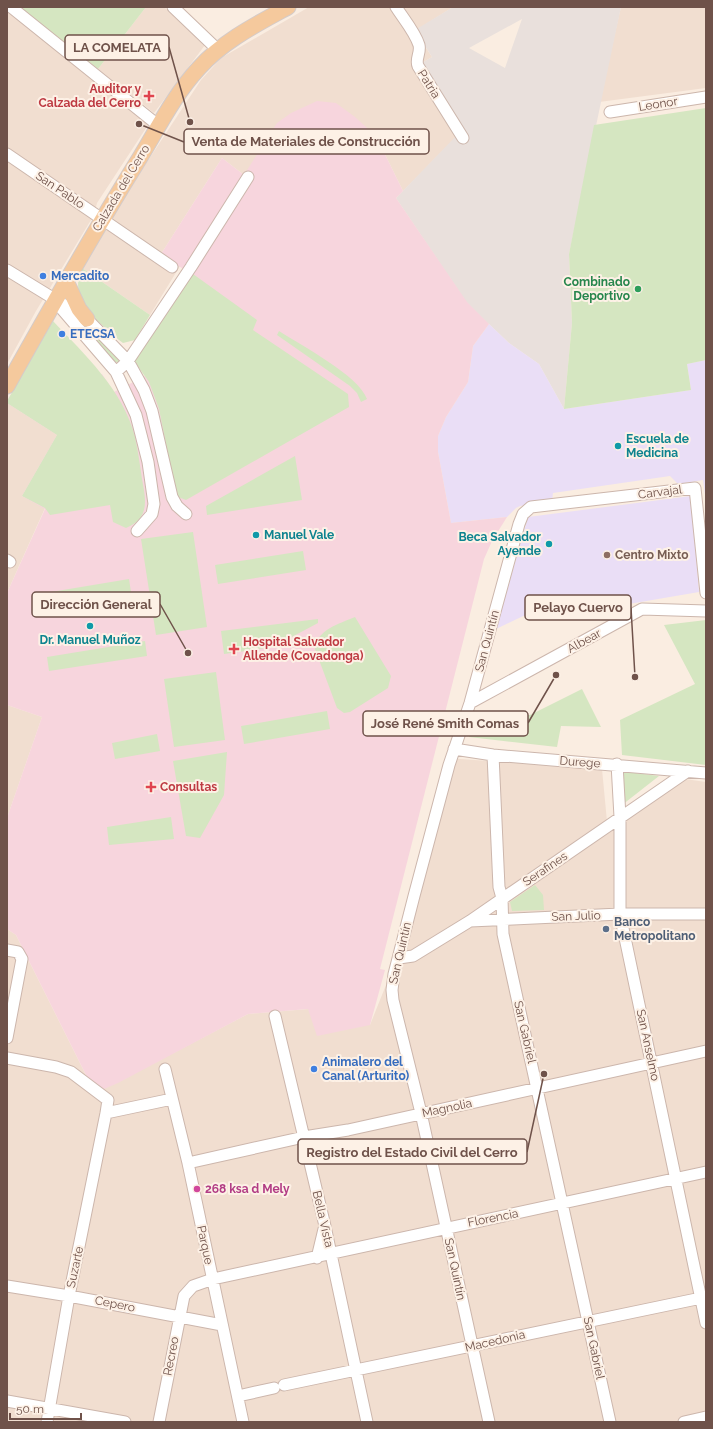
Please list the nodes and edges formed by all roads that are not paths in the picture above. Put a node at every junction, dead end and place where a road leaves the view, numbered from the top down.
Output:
1 (11, 7) edge
2 (173, 7) edge
3 (396, 7) edge
4 (283, 8) edge
5 (218, 50) junction
6 (706, 97) edge
7 (610, 112) dead end
8 (159, 126) junction
9 (463, 138) dead end
10 (7, 154) edge
11 (248, 178) dead end
12 (102, 218) junction
13 (172, 267) dead end
14 (7, 270) edge
15 (66, 281) junction
16 (55, 301) junction
17 (86, 320) junction
18 (128, 361) junction
19 (116, 372) junction
20 (7, 386) edge
21 (186, 514) dead end
22 (523, 514) joint
23 (137, 531) dead end
24 (706, 593) edge
25 (706, 611) edge
26 (470, 703) junction
27 (454, 749) junction
28 (493, 755) junction
29 (616, 764) junction
30 (688, 771) junction
31 (706, 773) edge
32 (620, 817) junction
33 (502, 898) junction
34 (620, 914) junction
35 (706, 914) edge
36 (503, 919) junction
37 (470, 921) junction
38 (7, 950) edge
39 (398, 958) junction
40 (275, 1016) dead end
41 (7, 1038) edge
42 (706, 1052) edge
43 (7, 1058) edge
44 (652, 1064) junction
45 (165, 1069) dead end
46 (538, 1089) junction
47 (172, 1099) junction
48 (421, 1113) junction
49 (106, 1114) junction
50 (304, 1137) junction
51 (188, 1163) junction
52 (706, 1172) edge
53 (676, 1178) junction
54 (564, 1204) junction
55 (325, 1226) junction
56 (446, 1228) junction
57 (331, 1254) junction
58 (317, 1258) junction
59 (212, 1279) junction
60 (7, 1286) edge
61 (188, 1290) joint
62 (69, 1296) junction
63 (703, 1297) edge
64 (179, 1316) junction
65 (588, 1320) junction
66 (706, 1322) edge
67 (222, 1325) junction
68 (471, 1347) junction
69 (357, 1371) junction
70 (238, 1396) junction
71 (7, 1402) edge
72 (50, 1410) junction
73 (706, 1417) edge
74 (47, 1422) edge
75 (125, 1422) edge
76 (159, 1422) edge
77 (243, 1422) edge
78 (367, 1422) edge
79 (489, 1422) edge
80 (610, 1422) edge
81 (684, 1422) edge

1 - 8 street
2 - 5 street
3 - 9 street, Patria
4 - 5 main road, Calzada del Cerro
5 - 8 main road, Calzada del Cerro
6 - 7 street, Leonor
8 - 12 main road, Calzada del Cerro
10 - 12 street, San Pablo
11 - 18 street
12 - 13 street, San Pablo
12 - 15 main road, Calzada del Cerro
14 - 16 street
15 - 16 main road, Calzada del Cerro
15 - 17 main road
16 - 17 street
16 - 19 street
16 - 20 main road, Calzada del Cerro
17 - 18 street
18 - 19 street
18 - 21 street
19 - 23 street
22 - 24 street, Carvajal
22 - 26 street, San Quintín
25 - 26 street, Albear
26 - 27 street, San Quintín
27 - 28 street, Durege
27 - 39 street, San Quintín
28 - 29 street, Durege
28 - 33 street, San Gabriel
29 - 30 street, Durege
29 - 32 street, San Anselmo
30 - 31 street, Durege
30 - 32 street, Serafines
32 - 33 street, Serafines
32 - 34 street, San Anselmo
33 - 36 street, San Gabriel
33 - 37 street, Serafines
34 - 35 street, San Julio
34 - 36 street, San Julio
34 - 44 street, San Anselmo
36 - 37 street, San Julio
36 - 46 street, San Gabriel
37 - 39 street, Serafines
38 - 41 street
39 - 48 street, San Quintín
40 - 50 street, Bella Vista
42 - 44 street, Magnolia
43 - 49 street
44 - 46 street, Magnolia
44 - 53 street, San Anselmo
45 - 47 street, Parque
46 - 48 street, Magnolia
46 - 54 street, San Gabriel
47 - 49 street
47 - 51 street, Parque
48 - 50 street, Magnolia
48 - 56 street, San Quintín
49 - 62 street, Suzarte
50 - 51 street, Magnolia
50 - 55 street, Bella Vista
51 - 59 street, Parque
52 - 53 street, Florencia
53 - 54 street, Florencia
53 - 63 street, San Anselmo
54 - 56 street, Florencia
54 - 65 street, San Gabriel
55 - 57 street, Bella Vista
55 - 58 street
56 - 57 street, Florencia
56 - 68 street, San Quintín
57 - 58 street, Florencia
57 - 69 street, Bella Vista
58 - 59 street, Florencia
59 - 61 street, Florencia
59 - 67 street, Parque
60 - 62 street, Cepero
61 - 64 street, Recreo
62 - 64 street, Cepero
62 - 72 street, Suzarte
63 - 65 street, Macedonia
63 - 66 street, San Anselmo
64 - 67 street, Cepero
64 - 76 street, Recreo
65 - 68 street, Macedonia
65 - 80 street, San Gabriel
67 - 70 street, Parque
68 - 69 street, Macedonia
68 - 79 street, San Quintín
69 - 70 street, Macedonia
69 - 78 street, Bella Vista
70 - 77 street, Parque
71 - 72 street
72 - 74 street, Suzarte
72 - 75 street
73 - 81 street

